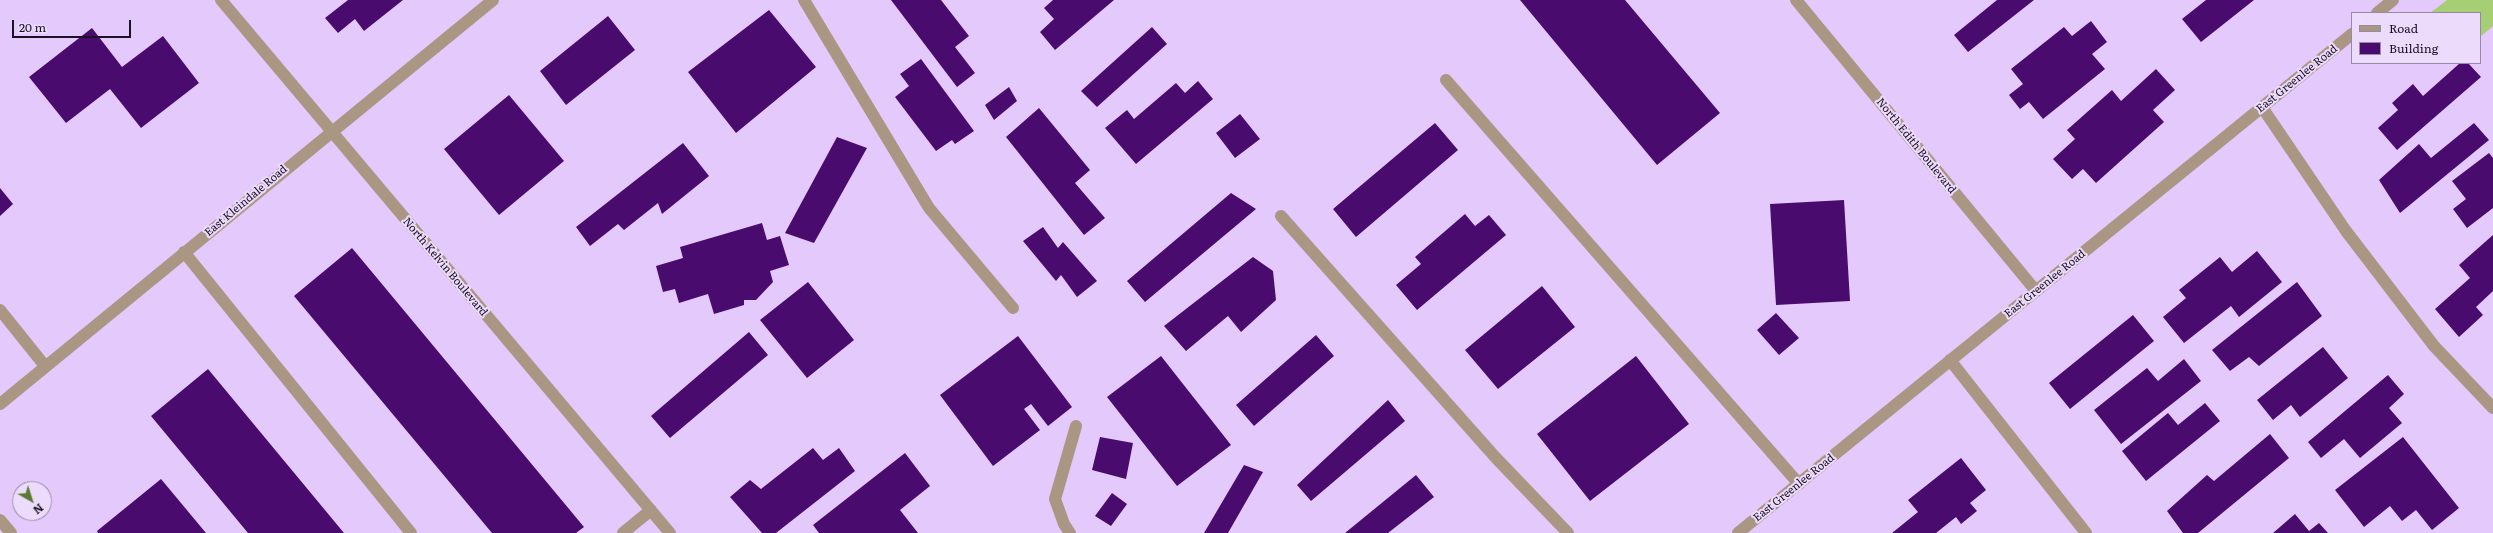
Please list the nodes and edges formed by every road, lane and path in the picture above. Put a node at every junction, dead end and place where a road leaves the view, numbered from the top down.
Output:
1 (221, 0) edge
2 (493, 0) edge
3 (804, 0) edge
4 (1796, 0) edge
5 (2390, 1) edge
6 (2379, 12) edge
7 (2351, 35) edge
8 (1446, 80) dead end
9 (2262, 107) junction
10 (331, 131) junction
11 (1282, 216) dead end
12 (184, 252) junction
13 (2036, 291) junction
14 (1013, 308) dead end
15 (0, 310) edge
16 (1950, 360) junction
17 (45, 366) junction
18 (0, 404) edge
19 (2493, 408) edge
20 (1076, 426) dead end
21 (1800, 484) junction
22 (651, 510) junction
23 (0, 520) edge
24 (11, 533) edge
25 (411, 533) edge
26 (623, 533) edge
27 (670, 533) edge
28 (1070, 533) edge
29 (1568, 533) edge
30 (1738, 533) edge
31 (2086, 533) edge

1 - 10 street, North Kelvin Boulevard
2 - 10 street, East Kleindale Road
3 - 14 street
4 - 13 street, North Edith Boulevard
5 - 6 street
7 - 9 street, East Greenlee Road
8 - 21 street
9 - 13 street, East Greenlee Road
9 - 19 street
10 - 12 street, East Kleindale Road
10 - 22 street, North Kelvin Boulevard
11 - 29 street
12 - 17 street, East Kleindale Road
12 - 25 street
13 - 16 street, East Greenlee Road
15 - 17 street
16 - 21 street, East Greenlee Road
16 - 31 street
17 - 18 street, East Kleindale Road
20 - 28 street
21 - 30 street, East Greenlee Road
22 - 26 street
22 - 27 street, North Kelvin Boulevard
23 - 24 street

